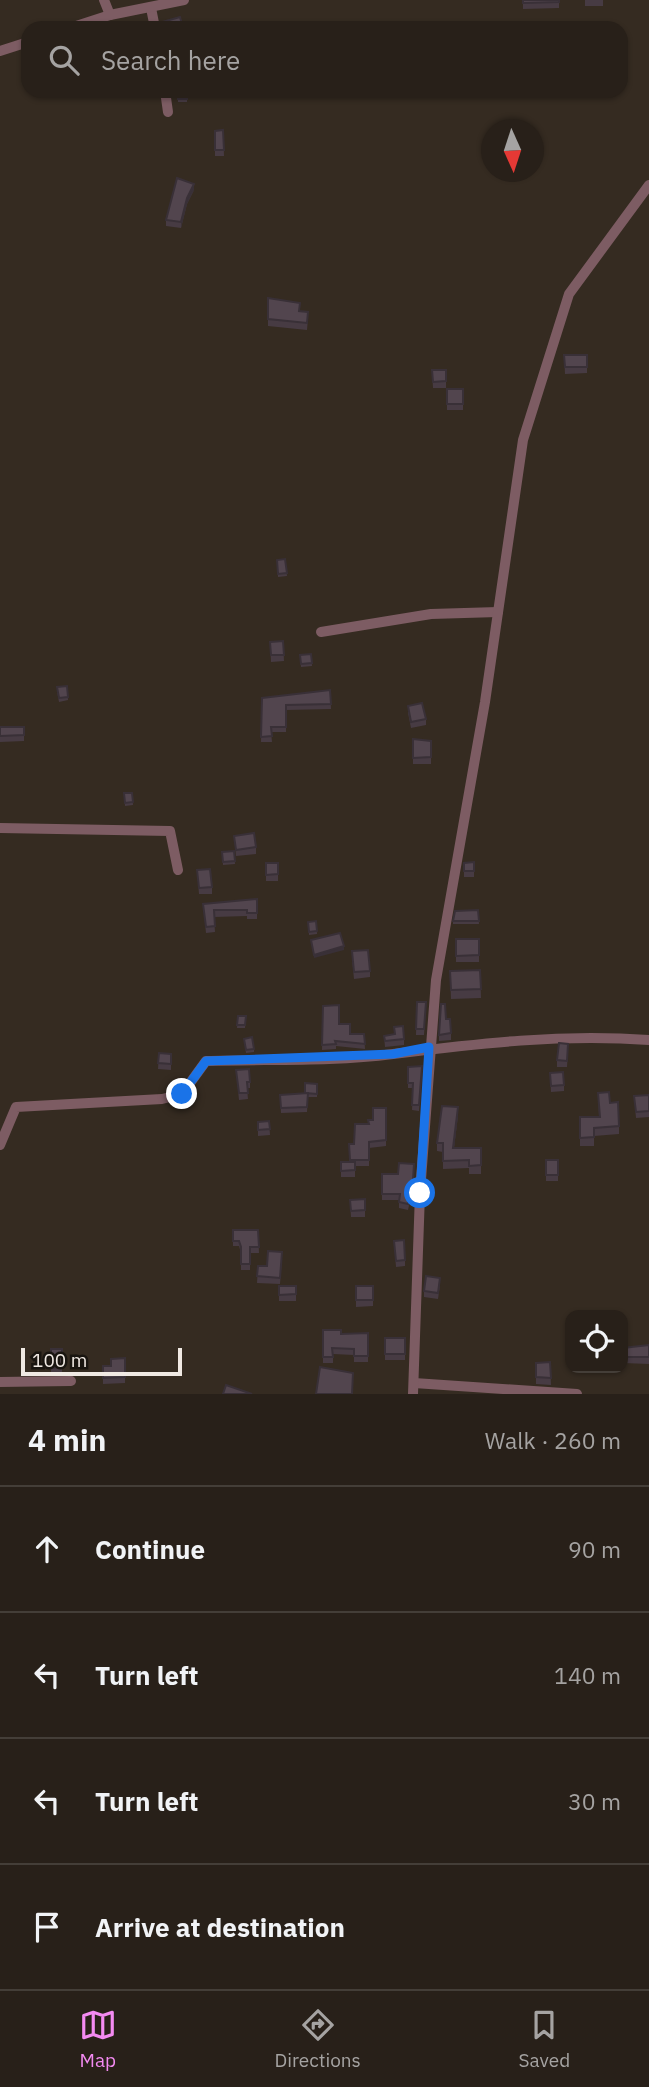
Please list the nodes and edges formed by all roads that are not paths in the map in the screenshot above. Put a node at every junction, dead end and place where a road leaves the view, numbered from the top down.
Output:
1 (104, 0) edge
2 (184, 0) edge
3 (151, 8) junction
4 (110, 15) junction
5 (92, 21) edge
6 (154, 21) edge
7 (21, 44) edge
8 (0, 51) edge
9 (166, 98) edge
10 (168, 111) dead end
11 (649, 186) edge
12 (498, 612) junction
13 (321, 632) dead end
14 (0, 828) edge
15 (178, 870) dead end
16 (649, 1041) edge
17 (429, 1047) junction
18 (0, 1145) edge
19 (71, 1381) dead end
20 (0, 1382) edge
21 (414, 1389) edge
22 (577, 1394) edge

1 - 4 street
2 - 3 street
3 - 4 street
3 - 6 street
4 - 5 street
7 - 8 street
9 - 10 street
11 - 12 street
12 - 13 street
12 - 17 street
14 - 15 street
16 - 17 street
17 - 18 street
17 - 21 street
19 - 20 street
21 - 22 street

